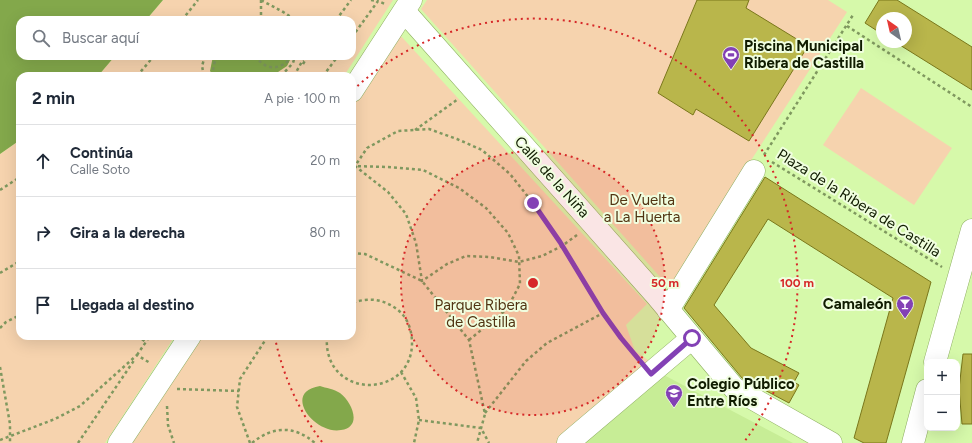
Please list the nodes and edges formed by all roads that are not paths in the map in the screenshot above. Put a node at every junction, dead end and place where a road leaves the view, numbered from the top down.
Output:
1 (408, 5) edge
2 (356, 86) edge
3 (759, 164) road end
4 (972, 230) edge
5 (668, 310) junction
6 (692, 338) junction
7 (187, 340) edge
8 (935, 359) edge
9 (926, 395) edge
10 (119, 443) edge
11 (568, 443) edge
12 (831, 443) edge
13 (914, 443) edge

1 - 2 street
1 - 5 street, Calle de la Niña
3 - 5 street
4 - 8 street
5 - 6 street, Calle de la Niña
6 - 11 street
6 - 12 street, Calle de la Niña
7 - 10 street
9 - 13 street

